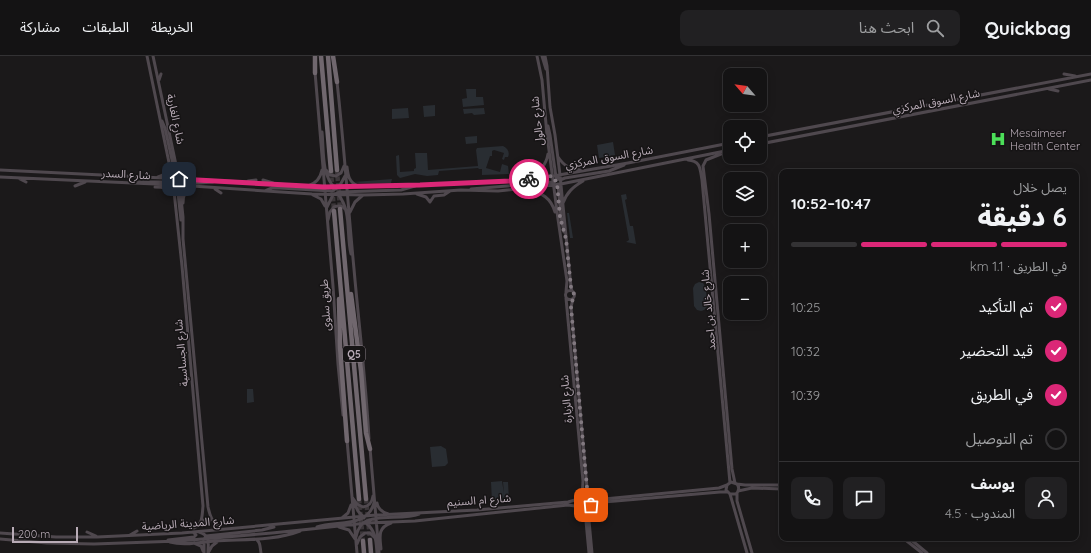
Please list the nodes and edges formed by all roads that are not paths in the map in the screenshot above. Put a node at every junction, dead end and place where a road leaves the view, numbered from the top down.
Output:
1 (146, 56) edge
2 (154, 56) edge
3 (314, 56) edge
4 (321, 56) edge
5 (328, 56) edge
6 (334, 56) edge
7 (537, 56) edge
8 (542, 56) edge
9 (545, 56) edge
10 (158, 61) dead end
11 (315, 73) joint
12 (161, 74) dead end
13 (1064, 74) dead end
14 (1091, 74) edge
15 (548, 75) junction
16 (1077, 76) junction
17 (1091, 80) edge
18 (337, 82) joint
19 (159, 84) junction
20 (1048, 89) junction
21 (1058, 91) dead end
22 (160, 115) junction
23 (546, 118) junction
24 (767, 136) edge
25 (767, 143) edge
26 (723, 144) edge
27 (176, 149) dead end
28 (549, 150) junction
29 (723, 152) edge
30 (174, 153) junction
31 (723, 153) edge
32 (344, 155) junction
33 (558, 156) junction
34 (682, 160) junction
35 (345, 161) junction
36 (169, 163) junction
37 (628, 163) junction
38 (324, 167) junction
39 (177, 168) junction
40 (0, 170) edge
41 (337, 170) tunnel mouth
42 (331, 171) tunnel mouth
43 (585, 171) junction
44 (346, 172) junction
45 (556, 176) junction
46 (0, 177) edge
47 (19, 178) junction
48 (156, 178) junction
49 (527, 179) junction
50 (197, 180) junction
51 (256, 180) dead end
52 (263, 180) dead end
53 (584, 180) junction
54 (86, 181) junction
55 (221, 181) junction
56 (26, 182) dead end
57 (176, 182) junction
58 (245, 182) junction
59 (557, 182) junction
60 (133, 184) junction
61 (277, 185) junction
62 (420, 185) junction
63 (75, 186) dead end
64 (306, 186) junction
65 (360, 186) junction
66 (192, 187) junction
67 (347, 187) junction
68 (214, 188) junction
69 (524, 189) junction
70 (461, 190) junction
71 (264, 191) junction
72 (325, 191) junction
73 (337, 191) junction
74 (451, 191) junction
75 (221, 193) dead end
76 (348, 193) junction
77 (312, 194) junction
78 (364, 194) junction
79 (403, 194) junction
80 (174, 196) junction
81 (562, 205) junction
82 (326, 209) junction
83 (340, 209) tunnel mouth
84 (334, 211) tunnel mouth
85 (348, 213) junction
86 (183, 217) junction
87 (558, 219) junction
88 (328, 223) junction
89 (178, 228) junction
90 (175, 232) dead end
91 (184, 232) junction
92 (566, 239) junction
93 (340, 279) junction
94 (347, 280) junction
95 (566, 292) junction
96 (572, 292) junction
97 (566, 298) junction
98 (573, 298) junction
99 (183, 303) dead end
100 (186, 307) junction
101 (189, 343) junction
102 (187, 347) dead end
103 (192, 363) junction
104 (200, 431) junction
105 (195, 437) dead end
106 (348, 442) junction
107 (370, 449) junction
108 (373, 480) junction
109 (728, 484) junction
110 (736, 484) junction
111 (779, 485) edge
112 (374, 488) junction
113 (779, 489) edge
114 (738, 492) junction
115 (729, 493) junction
116 (352, 497) junction
117 (590, 497) junction
118 (582, 498) junction
119 (359, 499) tunnel mouth
120 (366, 499) tunnel mouth
121 (374, 500) junction
122 (591, 506) junction
123 (583, 507) junction
124 (420, 513) junction
125 (389, 515) junction
126 (211, 518) junction
127 (341, 518) junction
128 (364, 518) junction
129 (202, 519) junction
130 (377, 519) junction
131 (354, 521) junction
132 (394, 521) junction
133 (366, 523) junction
134 (254, 524) dead end
135 (281, 524) junction
136 (220, 526) dead end
137 (338, 526) junction
138 (194, 528) dead end
139 (241, 528) junction
140 (311, 528) junction
141 (305, 529) junction
142 (137, 531) dead end
143 (87, 532) dead end
144 (192, 532) junction
145 (197, 532) junction
146 (0, 533) edge
147 (128, 536) junction
148 (97, 537) junction
149 (228, 537) junction
150 (0, 539) edge
151 (206, 539) junction
152 (264, 539) junction
153 (376, 539) junction
154 (250, 540) junction
155 (256, 540) junction
156 (370, 540) tunnel mouth
157 (166, 541) junction
158 (219, 541) junction
159 (356, 541) junction
160 (363, 541) tunnel mouth
161 (907, 541) edge
162 (913, 541) edge
163 (161, 542) junction
164 (192, 543) junction
165 (260, 544) junction
166 (356, 548) junction
167 (204, 553) edge
168 (208, 553) edge
169 (261, 553) edge
170 (357, 553) edge
171 (364, 553) edge
172 (371, 553) edge
173 (379, 553) edge
174 (591, 553) edge
175 (747, 553) edge
176 (752, 553) edge
177 (922, 553) edge
178 (927, 553) edge

1 - 22 main road, شارع الغارية
2 - 10 main road
2 - 19 main road, شارع الغارية
3 - 11 highway
4 - 42 highway
5 - 41 highway
6 - 18 highway
7 - 23 main road, شارع حالول
8 - 15 main road
9 - 15 main road, شارع حالول
11 - 38 main road, طريق سلوى
12 - 19 main road
13 - 16 main road
14 - 16 main road, شارع السوق المركزي
15 - 33 main road, شارع حالول
16 - 24 main road, شارع السوق المركزي
17 - 20 main road, شارع السوق المركزي
18 - 32 main road
19 - 30 main road, شارع الغارية
20 - 21 main road
20 - 25 main road, شارع السوق المركزي
22 - 36 main road, شارع الغارية
22 - 57 main road
23 - 28 main road, شارع حالول
23 - 45 main road
26 - 37 main road, شارع السوق المركزي
27 - 30 main road
28 - 45 main road, شارع حالول
28 - 49 main road
29 - 34 main road, شارع السوق المركزي
30 - 39 main road, شارع الغارية
31 - 110 main road, شارع خالد بن احمد
32 - 35 main road
32 - 65 main road
33 - 43 main road
33 - 45 main road, شارع حالول
34 - 53 main road, شارع السوق المركزي
34 - 109 main road, شارع خالد بن احمد
35 - 38 main road
35 - 44 main road
36 - 48 main road
36 - 57 main road, شارع الغارية
37 - 43 main road, شارع السوق المركزي
37 - 59 main road
38 - 64 main road
38 - 72 main road, طريق سلوى
38 - 73 main road
39 - 50 main road
39 - 57 main road, شارع الغارية
40 - 48 main road, شارع السدر
43 - 45 main road, شارع السوق المركزي
44 - 67 main road
44 - 73 main road
45 - 49 main road, شارع السوق المركزي
45 - 59 main road, شارع حالول
45 - 59 main road
46 - 47 main road, شارع السدر
47 - 54 main road, شارع السدر
47 - 56 main road
48 - 57 main road, شارع السدر
49 - 62 main road, شارع السوق المركزي
50 - 55 main road, شارع السدر
50 - 57 main road, شارع السدر
51 - 58 main road
52 - 61 main road
53 - 59 main road, شارع السوق المركزي
53 - 81 main road
54 - 60 main road, شارع السدر
54 - 63 main road
55 - 57 main road
55 - 58 main road, شارع السدر
57 - 60 main road
57 - 66 main road, شارع السدر
57 - 80 main road, شارع الجساسية
57 - 86 main road, شارع الجساسية
57 - 91 main road
58 - 61 main road, شارع السدر
59 - 69 main road, شارع السوق المركزي
59 - 70 main road
59 - 81 main road
59 - 87 main road
59 - 92 main road
60 - 80 main road
61 - 64 main road, شارع السدر
62 - 65 main road, شارع السوق المركزي
62 - 76 main road
64 - 72 main road, شارع السدر
65 - 67 main road, شارع السوق المركزي
66 - 68 main road, شارع السدر
66 - 86 main road
67 - 73 main road, شارع السدر
67 - 76 main road
68 - 71 main road, شارع السدر
68 - 75 main road
69 - 70 main road, شارع السوق المركزي
69 - 87 main road
70 - 74 main road, شارع السوق المركزي
71 - 72 main road
71 - 77 main road, شارع السدر
72 - 73 main road, شارع السدر
72 - 73 main road, شارع السدر
72 - 77 main road, شارع السدر
72 - 82 main road, طريق سلوى
73 - 76 main road, شارع السدر
73 - 82 main road
73 - 85 main road
74 - 79 main road, شارع السوق المركزي
74 - 79 main road
76 - 78 main road, شارع السوق المركزي
76 - 85 main road
77 - 82 main road
78 - 79 main road, شارع السوق المركزي
78 - 85 main road
80 - 89 main road, شارع الجساسية
81 - 92 main road
82 - 88 main road, طريق سلوى
83 - 94 highway, Q5
84 - 93 highway, طريق سلوى / Q5
85 - 88 main road
85 - 107 main road
86 - 91 main road, شارع الجساسية
87 - 95 main road
88 - 106 main road, طريق سلوى
89 - 90 main road
89 - 100 main road, شارع الجساسية
91 - 103 main road, شارع الجساسية
92 - 96 main road
93 - 106 highway
93 - 119 highway, طريق سلوى / Q5
94 - 107 highway
94 - 120 highway, Q5
95 - 96 main road
95 - 97 main road
96 - 98 main road
97 - 98 main road
97 - 118 main road, شارع الزبارة
98 - 117 main road, شارع الزبارة
99 - 100 main road
100 - 101 main road, شارع الجساسية
101 - 102 main road
101 - 103 main road, شارع الجساسية
103 - 104 main road, شارع الجساسية
103 - 104 main road, شارع الجساسية
104 - 105 main road
104 - 126 main road, شارع الجساسية
104 - 129 main road, شارع الجساسية
106 - 116 main road, طريق سلوى
107 - 108 main road
108 - 112 main road
108 - 125 main road
109 - 110 main road
109 - 115 main road
109 - 117 main road
110 - 111 main road
110 - 114 main road
112 - 116 main road
112 - 121 main road
113 - 114 main road
114 - 115 main road
114 - 176 main road
115 - 122 main road
115 - 175 main road
116 - 127 main road
116 - 128 main road
116 - 131 main road, طريق سلوى
117 - 118 main road
117 - 122 main road
118 - 123 main road
118 - 124 main road, شارع ام السنيم
121 - 128 main road
121 - 130 main road
122 - 123 main road
122 - 174 main road
123 - 132 main road, شارع ام السنيم
123 - 174 main road
124 - 125 main road, شارع ام السنيم
124 - 130 main road
125 - 130 main road, شارع ام السنيم
126 - 129 main road
126 - 136 main road
127 - 131 main road, شارع المدينة الرياضية
127 - 135 main road, شارع المدينة الرياضية
128 - 130 main road, شارع المدينة الرياضية
128 - 131 main road, شارع المدينة الرياضية
128 - 133 main road
129 - 138 main road
130 - 132 main road, شارع ام السنيم
130 - 133 main road, شارع المدينة الرياضية
130 - 173 main road
131 - 133 main road, شارع المدينة الرياضية
131 - 137 main road, شارع المدينة الرياضية
131 - 140 main road
131 - 159 main road, طريق سلوى
132 - 173 main road
133 - 153 main road
133 - 159 main road
134 - 139 main road
135 - 139 main road, شارع المدينة الرياضية
135 - 151 main road
137 - 140 main road, شارع المدينة الرياضية
137 - 159 main road
139 - 145 main road, شارع المدينة الرياضية
140 - 141 main road, شارع المدينة الرياضية
141 - 149 main road, شارع المدينة الرياضية
141 - 152 main road, شارع المدينة الرياضية
142 - 147 main road
143 - 148 main road
144 - 145 main road, شارع المدينة الرياضية
144 - 147 main road, شارع المدينة الرياضية
144 - 163 main road
145 - 151 main road
146 - 148 main road, شارع المدينة الرياضية
147 - 148 main road, شارع المدينة الرياضية
149 - 151 main road, شارع المدينة الرياضية
149 - 154 main road
150 - 163 main road, شارع المدينة الرياضية
151 - 157 main road, شارع المدينة الرياضية
151 - 158 main road, شارع المدينة الرياضية
151 - 164 main road
151 - 167 main road
151 - 168 main road
152 - 155 main road, شارع المدينة الرياضية
152 - 165 main road
153 - 166 main road
153 - 173 main road
154 - 155 main road, شارع المدينة الرياضية
154 - 158 main road, شارع المدينة الرياضية
155 - 165 main road
156 - 172 highway
157 - 163 main road, شارع المدينة الرياضية
157 - 164 main road
158 - 168 main road
159 - 166 main road, طريق سلوى
160 - 171 highway
161 - 177 main road
162 - 178 main road
164 - 167 main road
165 - 169 main road
166 - 170 main road, طريق سلوى

